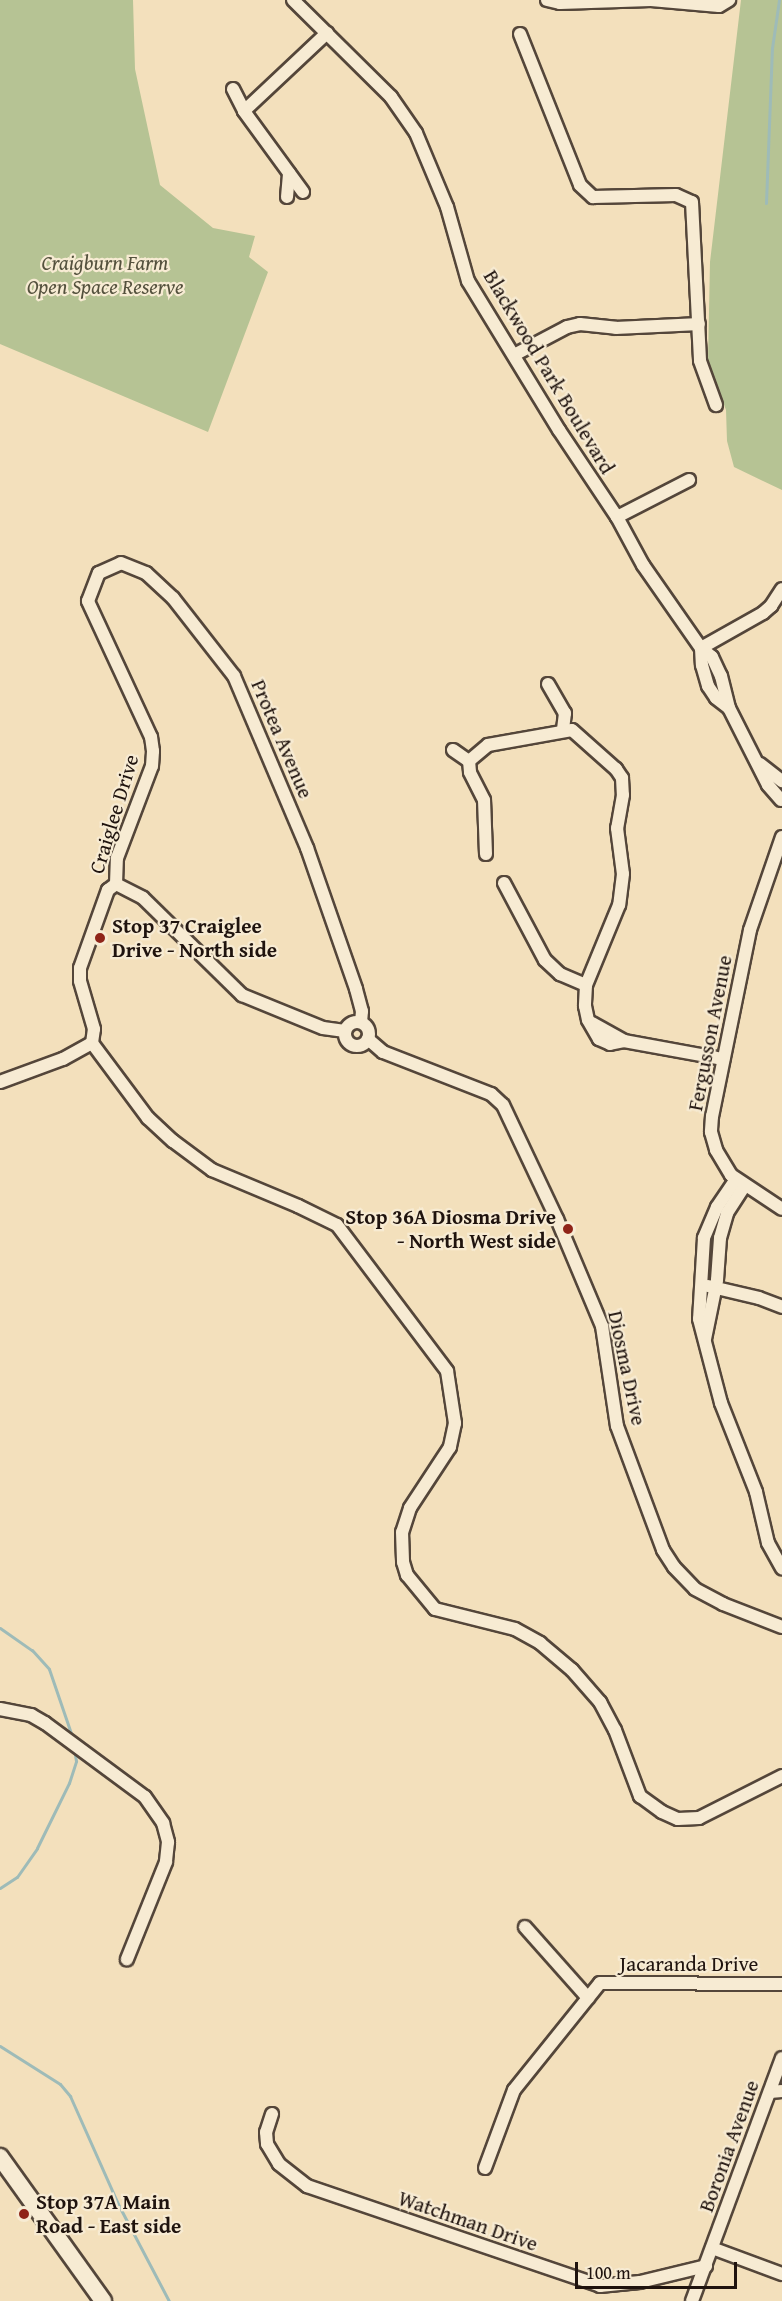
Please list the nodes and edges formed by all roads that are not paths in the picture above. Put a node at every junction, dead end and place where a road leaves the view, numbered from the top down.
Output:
1 (293, 0) edge
2 (547, 0) edge
3 (729, 0) edge
4 (327, 33) junction
5 (520, 34) dead end
6 (539, 43) dead end
7 (526, 50) junction
8 (233, 89) dead end
9 (244, 111) junction
10 (290, 174) junction
11 (303, 192) dead end
12 (287, 197) dead end
13 (699, 324) junction
14 (514, 355) junction
15 (716, 405) dead end
16 (689, 480) dead end
17 (617, 517) junction
18 (782, 589) edge
19 (88, 601) joint
20 (701, 648) junction
21 (548, 684) dead end
22 (563, 730) junction
23 (453, 750) dead end
24 (469, 761) junction
25 (759, 764) junction
26 (782, 781) edge
27 (782, 800) edge
28 (782, 809) edge
29 (782, 837) edge
30 (486, 854) dead end
31 (504, 883) dead end
32 (116, 884) junction
33 (586, 985) junction
34 (361, 1022) junction
35 (345, 1032) junction
36 (368, 1039) junction
37 (92, 1043) junction
38 (723, 1059) junction
39 (0, 1082) edge
40 (740, 1182) junction
41 (782, 1209) edge
42 (700, 1284) junction
43 (716, 1288) junction
44 (782, 1307) edge
45 (705, 1340) junction
46 (782, 1568) edge
47 (782, 1627) edge
48 (0, 1709) edge
49 (782, 1776) edge
50 (525, 1927) dead end
51 (127, 1959) dead end
52 (782, 1983) edge
53 (588, 1998) junction
54 (782, 2058) edge
55 (776, 2092) edge
56 (272, 2114) dead end
57 (0, 2157) edge
58 (485, 2168) dead end
59 (712, 2248) junction
60 (706, 2266) junction
61 (782, 2274) edge
62 (102, 2301) edge
63 (692, 2301) edge

1 - 4 street, Blackwood Park Boulevard
2 - 3 street
4 - 9 street
4 - 14 street, Blackwood Park Boulevard
5 - 7 street
6 - 7 street
7 - 13 street
8 - 9 street
9 - 10 street
10 - 11 street
10 - 12 street
13 - 14 street
13 - 15 street
14 - 17 street, Blackwood Park Boulevard
16 - 17 street
17 - 20 street, Blackwood Park Boulevard
18 - 20 street
19 - 32 street, Craiglee Drive
19 - 34 street, Protea Avenue
20 - 25 street, Blackwood Park Boulevard
21 - 22 street
22 - 24 street
22 - 33 street
23 - 24 street
24 - 30 street
25 - 26 street, Blackwood Park Boulevard
25 - 27 street, Blackwood Park Boulevard
27 - 28 street
29 - 38 street, Fergusson Avenue
31 - 33 street
32 - 35 street
32 - 37 street, Craiglee Drive
33 - 38 street
34 - 35 street
34 - 36 street
35 - 36 street
36 - 47 street, Diosma Drive
37 - 39 street
37 - 49 street
38 - 40 street, Fergusson Avenue
40 - 41 street, Fergusson Avenue
40 - 42 street
40 - 43 street
42 - 43 street
42 - 45 street
43 - 44 street
43 - 45 street
45 - 46 street
48 - 51 street
50 - 53 street
52 - 53 street, Jacaranda Drive
53 - 58 street, Jacaranda Drive
54 - 55 street, Boronia Avenue
55 - 59 street, Boronia Avenue
56 - 60 street, Watchman Drive
57 - 62 main road
59 - 60 street, Boronia Avenue
59 - 61 street
60 - 63 street, Boronia Avenue

